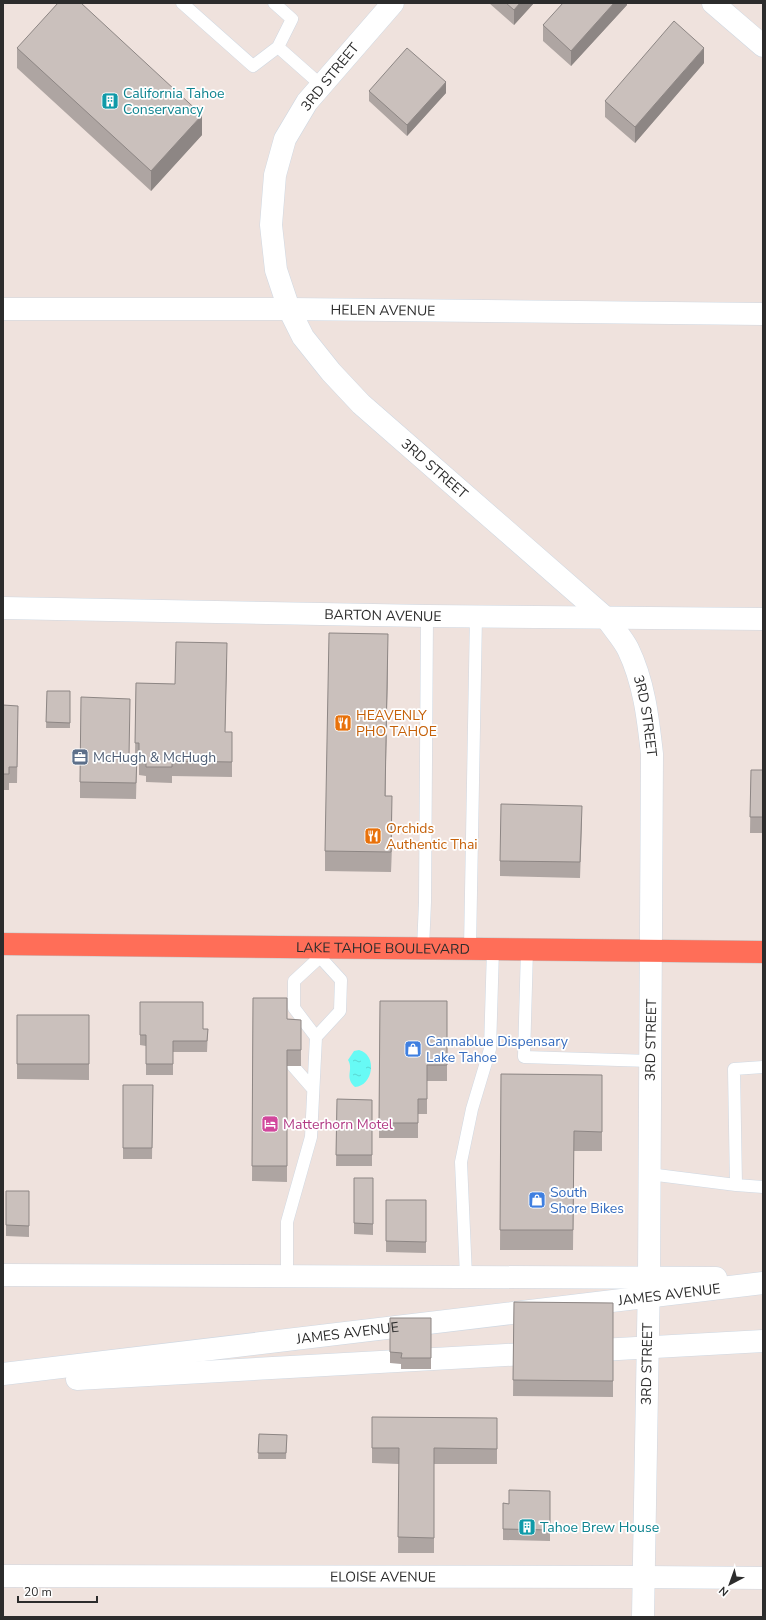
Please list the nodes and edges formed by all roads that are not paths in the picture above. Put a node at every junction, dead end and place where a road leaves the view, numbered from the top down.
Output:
1 (182, 3) edge
2 (274, 3) edge
3 (393, 3) edge
4 (713, 3) edge
5 (763, 46) edge
6 (278, 47) junction
7 (321, 84) junction
8 (3, 309) edge
9 (289, 309) junction
10 (763, 314) edge
11 (3, 608) edge
12 (427, 616) junction
13 (476, 616) junction
14 (607, 619) junction
15 (763, 619) edge
16 (3, 944) edge
17 (423, 948) junction
18 (470, 948) junction
19 (493, 948) junction
20 (527, 949) junction
21 (652, 950) junction
22 (319, 952) junction
23 (763, 952) edge
24 (294, 1008) junction
25 (294, 1028) edge
26 (316, 1037) junction
27 (650, 1061) junction
28 (293, 1066) edge
29 (763, 1067) edge
30 (313, 1089) junction
31 (649, 1174) junction
32 (736, 1185) junction
33 (763, 1187) edge
34 (763, 1274) edge
35 (3, 1275) edge
36 (287, 1275) junction
37 (466, 1276) junction
38 (649, 1276) junction
39 (763, 1279) edge
40 (763, 1284) edge
41 (763, 1341) edge
42 (3, 1373) edge
43 (3, 1383) edge
44 (3, 1576) edge
45 (643, 1576) junction
46 (763, 1578) edge
47 (642, 1617) edge

1 - 6 lane
2 - 6 lane
3 - 7 street, 3RD STREET
4 - 5 street
6 - 7 lane
7 - 9 street, 3RD STREET
8 - 9 street, HELEN AVENUE
9 - 10 street, HELEN AVENUE
9 - 14 street, 3RD STREET
11 - 12 street, BARTON AVENUE
12 - 13 street, BARTON AVENUE
12 - 17 lane
13 - 14 street, BARTON AVENUE
13 - 18 lane
14 - 15 street, BARTON AVENUE
14 - 21 street, 3RD STREET
16 - 22 highway, LAKE TAHOE BOULEVARD
17 - 18 highway, LAKE TAHOE BOULEVARD
17 - 22 highway, LAKE TAHOE BOULEVARD
18 - 19 highway, LAKE TAHOE BOULEVARD
19 - 20 highway, LAKE TAHOE BOULEVARD
19 - 37 lane
20 - 21 highway, LAKE TAHOE BOULEVARD
20 - 27 lane
21 - 23 highway, LAKE TAHOE BOULEVARD
21 - 27 street, 3RD STREET
22 - 24 lane
22 - 26 lane
24 - 25 lane
24 - 26 lane
26 - 30 lane
27 - 31 street, 3RD STREET
28 - 30 lane
29 - 32 lane
30 - 36 lane
31 - 32 lane
31 - 38 street, 3RD STREET
32 - 33 lane
34 - 42 lane
35 - 36 street, JAMES AVENUE
36 - 37 street, JAMES AVENUE
37 - 38 street, JAMES AVENUE
38 - 39 street, JAMES AVENUE
38 - 45 street, 3RD STREET
40 - 42 street, JAMES AVENUE
41 - 43 street, JAMES AVENUE
44 - 45 street, ELOISE AVENUE
45 - 46 street, ELOISE AVENUE
45 - 47 street, 3RD STREET

